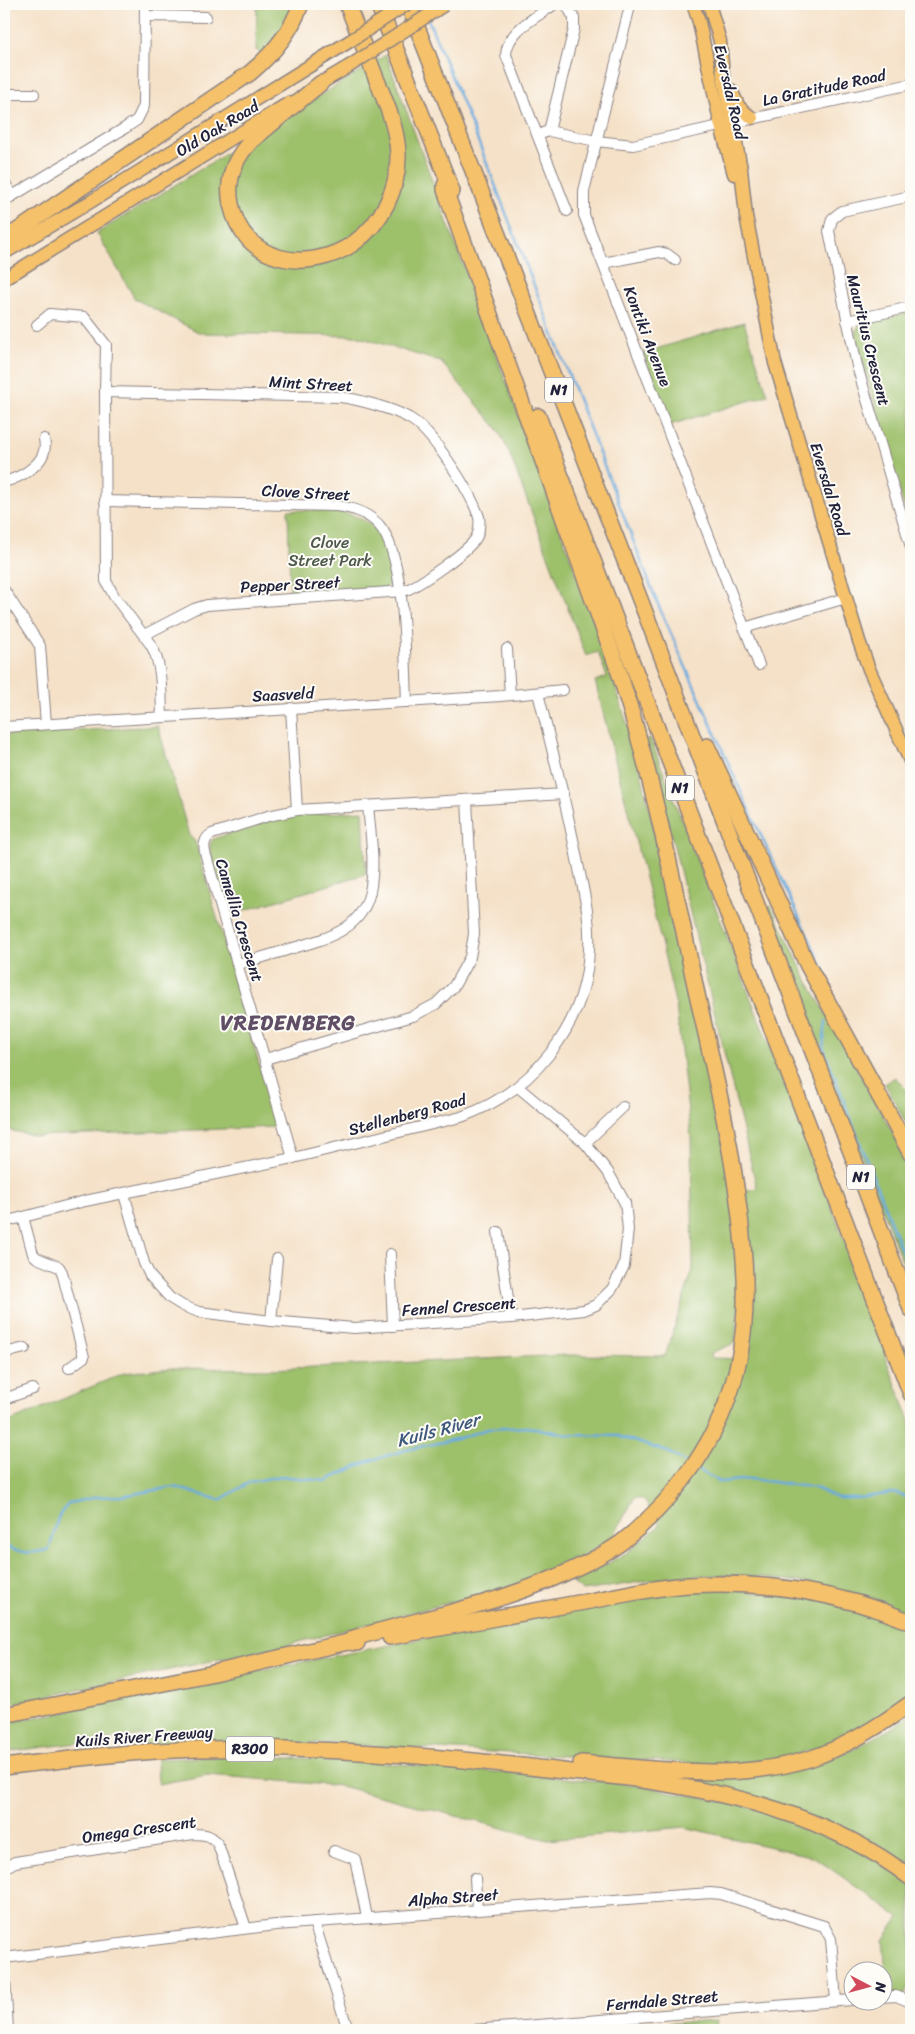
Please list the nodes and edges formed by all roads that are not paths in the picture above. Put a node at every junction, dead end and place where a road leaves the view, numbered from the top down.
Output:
1 (145, 4) edge
2 (301, 4) edge
3 (347, 4) edge
4 (378, 4) edge
5 (408, 4) edge
6 (445, 4) edge
7 (555, 4) edge
8 (566, 4) edge
9 (693, 4) edge
10 (709, 4) edge
11 (630, 10) dead end
12 (145, 16) junction
13 (206, 17) dead end
14 (720, 41) junction
15 (320, 83) junction
16 (911, 84) edge
17 (4, 94) edge
18 (34, 94) dead end
19 (752, 118) junction
20 (727, 125) junction
21 (549, 131) junction
22 (536, 134) junction
23 (596, 141) junction
24 (4, 181) edge
25 (448, 181) junction
26 (911, 196) edge
27 (8, 199) edge
28 (567, 211) dead end
29 (4, 240) edge
30 (4, 254) edge
31 (675, 260) dead end
32 (603, 263) junction
33 (4, 279) edge
34 (911, 307) edge
35 (847, 321) junction
36 (37, 325) dead end
37 (105, 392) junction
38 (44, 439) dead end
39 (4, 482) edge
40 (105, 501) junction
41 (479, 528) joint
42 (911, 547) edge
43 (4, 590) edge
44 (400, 593) junction
45 (846, 598) junction
46 (648, 620) junction
47 (744, 628) junction
48 (144, 635) junction
49 (508, 649) dead end
50 (759, 666) dead end
51 (563, 690) dead end
52 (538, 693) junction
53 (510, 695) junction
54 (408, 702) junction
55 (292, 708) junction
56 (162, 716) junction
57 (46, 724) junction
58 (4, 726) edge
59 (911, 763) edge
60 (564, 794) junction
61 (467, 800) junction
62 (368, 806) junction
63 (297, 810) junction
64 (238, 964) junction
65 (265, 1059) junction
66 (518, 1087) junction
67 (623, 1106) dead end
68 (585, 1143) junction
69 (911, 1154) edge
70 (293, 1158) junction
71 (124, 1194) junction
72 (23, 1217) junction
73 (4, 1222) edge
74 (498, 1232) dead end
75 (390, 1254) dead end
76 (277, 1259) dead end
77 (911, 1309) edge
78 (511, 1318) junction
79 (271, 1321) junction
80 (393, 1326) junction
81 (25, 1348) dead end
82 (4, 1353) edge
83 (69, 1368) dead end
84 (33, 1389) dead end
85 (911, 1394) edge
86 (4, 1399) edge
87 (911, 1622) edge
88 (348, 1642) junction
89 (911, 1703) edge
90 (4, 1715) edge
91 (497, 1763) junction
92 (4, 1767) edge
93 (334, 1851) dead end
94 (4, 1868) edge
95 (475, 1878) dead end
96 (911, 1878) edge
97 (477, 1910) junction
98 (367, 1917) junction
99 (314, 1922) junction
100 (246, 1928) junction
101 (4, 1958) edge
102 (892, 1996) edge
103 (836, 2001) junction
104 (842, 2001) edge
105 (911, 2002) edge
106 (8, 2030) edge
107 (348, 2030) edge
108 (473, 2030) edge

1 - 12 street
2 - 29 highway
3 - 15 highway
4 - 25 highway, N1
5 - 30 main road, Old Oak Road, bridge
5 - 46 highway, N1
6 - 15 main road, Old Oak Road, bridge
7 - 22 street
8 - 21 street
9 - 20 main road, Eversdal Road
10 - 14 main road, Eversdal Road
11 - 23 street, Kontiki Avenue
12 - 13 street
12 - 27 street
14 - 19 main road
14 - 20 main road, Eversdal Road
15 - 33 main road, Old Oak Road
16 - 19 street, La Gratitude Road
17 - 18 street
19 - 20 street, La Gratitude Road
20 - 23 street, La Gratitude Road
20 - 45 main road, Eversdal Road
21 - 22 street
21 - 23 street, La Gratitude Road
22 - 28 street
23 - 32 street, Kontiki Avenue
24 - 27 street
25 - 85 highway, N1
25 - 88 highway
26 - 35 street, Mauritius Crescent
31 - 32 street
32 - 47 street, Kontiki Avenue
34 - 35 street
35 - 42 street, Mauritius Crescent
36 - 37 street
37 - 40 street
37 - 41 street, Mint Street
38 - 39 street
40 - 44 street, Clove Street
40 - 48 street
41 - 44 street, Pepper Street
43 - 57 street
44 - 48 street, Pepper Street
44 - 54 street, Clove Street
45 - 47 street
45 - 59 main road, Eversdal Road
46 - 69 highway
46 - 77 highway, N1
47 - 50 street, Kontiki Avenue
48 - 56 street
49 - 53 street
51 - 52 street, Saasveld
52 - 53 street, Saasveld
52 - 60 street, Stellenberg Road
53 - 54 street, Saasveld
54 - 55 street, Saasveld
55 - 56 street, Saasveld
55 - 63 street
56 - 57 street, Saasveld
57 - 58 street, Saasveld
60 - 61 street, Camellia Crescent
60 - 66 street, Stellenberg Road
61 - 62 street, Camellia Crescent
61 - 65 street
62 - 63 street, Camellia Crescent
62 - 64 street
63 - 64 street, Camellia Crescent
64 - 65 street, Camellia Crescent
65 - 70 street, Camellia Crescent
66 - 68 street, Fennel Crescent
66 - 70 street, Stellenberg Road
67 - 68 street
68 - 78 street, Fennel Crescent
70 - 71 street, Stellenberg Road
71 - 72 street, Stellenberg Road
71 - 79 street, Fennel Crescent
72 - 73 street, Stellenberg Road
72 - 83 street
74 - 78 street
75 - 80 street
76 - 79 street
78 - 80 street, Fennel Crescent
79 - 80 street, Fennel Crescent
81 - 82 street
84 - 86 street
87 - 88 highway
88 - 90 highway
89 - 91 highway
91 - 92 highway, Kuils River Freeway / R300
91 - 96 highway
93 - 98 street
94 - 100 street, Omega Crescent
95 - 97 street
97 - 98 street, Alpha Street
97 - 103 street, Alpha Street
98 - 99 street, Alpha Street
99 - 100 street, Alpha Street
99 - 107 street
100 - 101 street, Alpha Street
101 - 106 street
102 - 105 street
103 - 104 street, Ferndale Street
103 - 108 street, Ferndale Street

